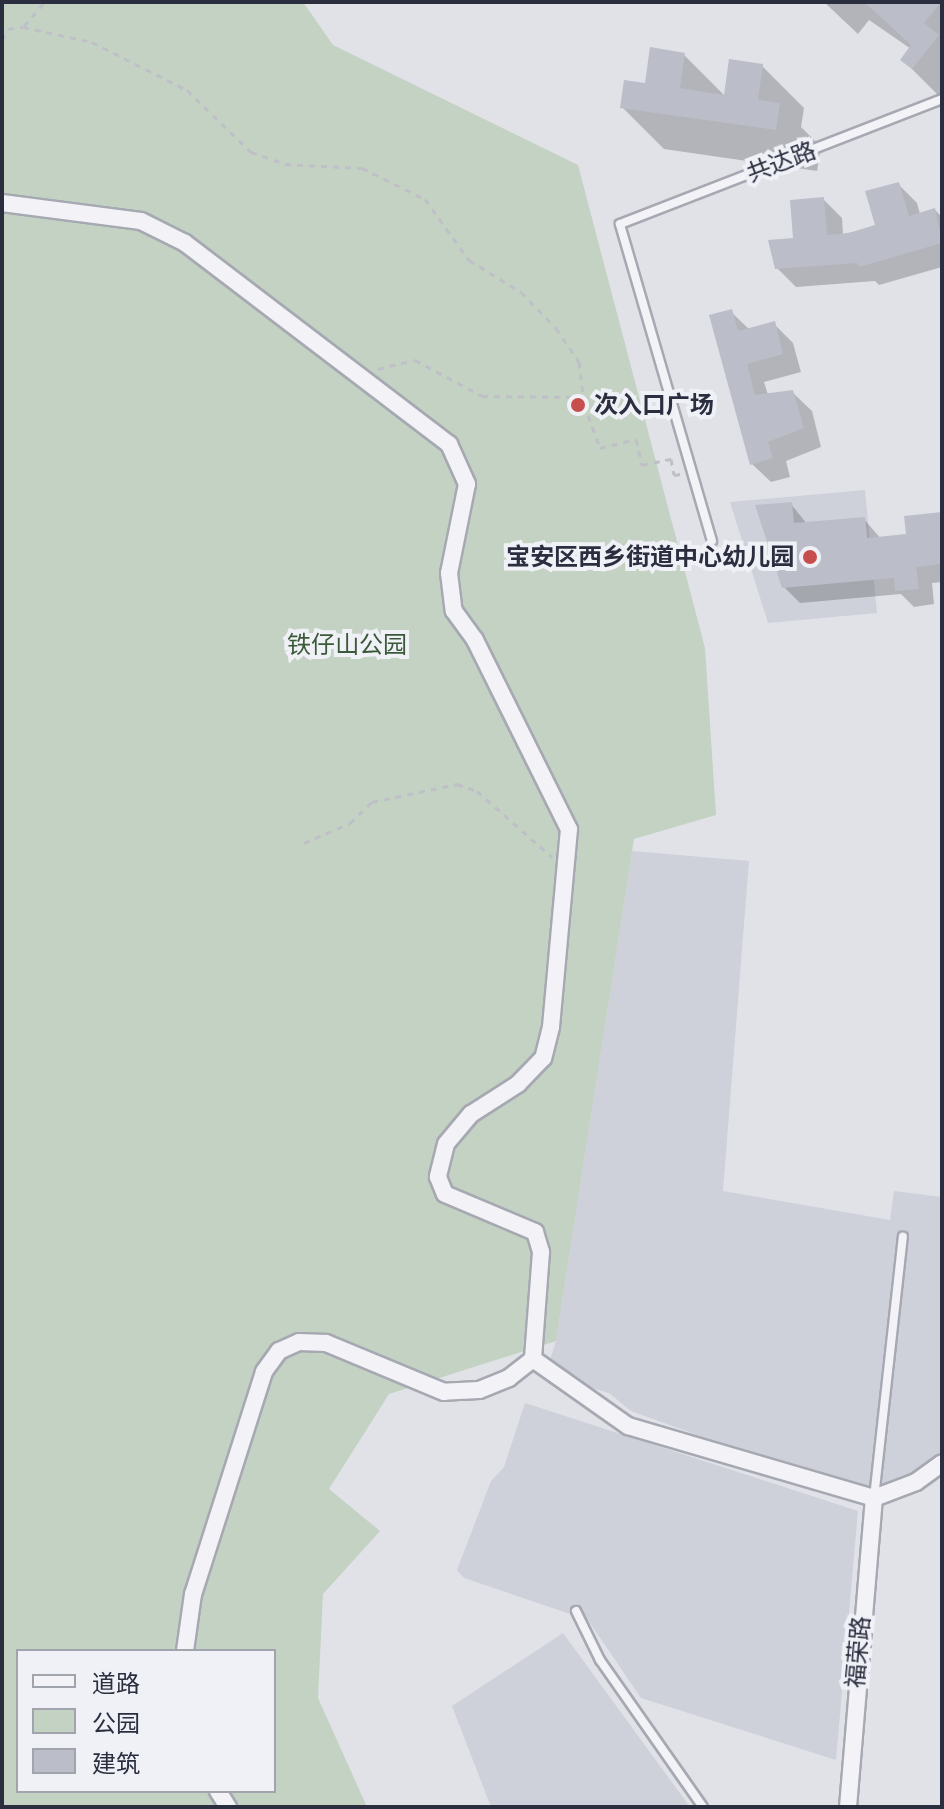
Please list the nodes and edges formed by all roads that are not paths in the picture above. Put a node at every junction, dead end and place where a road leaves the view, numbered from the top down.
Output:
1 (942, 99) edge
2 (2, 203) edge
3 (712, 541) dead end
4 (903, 1237) dead end
5 (533, 1359) junction
6 (942, 1463) edge
7 (874, 1498) junction
8 (576, 1611) dead end
9 (185, 1649) edge
10 (703, 1807) edge
11 (848, 1807) edge

1 - 3 lane, 共达路
2 - 5 street
4 - 7 lane
5 - 7 street
5 - 9 street
6 - 7 street
7 - 11 street, 福荣路
8 - 10 lane

